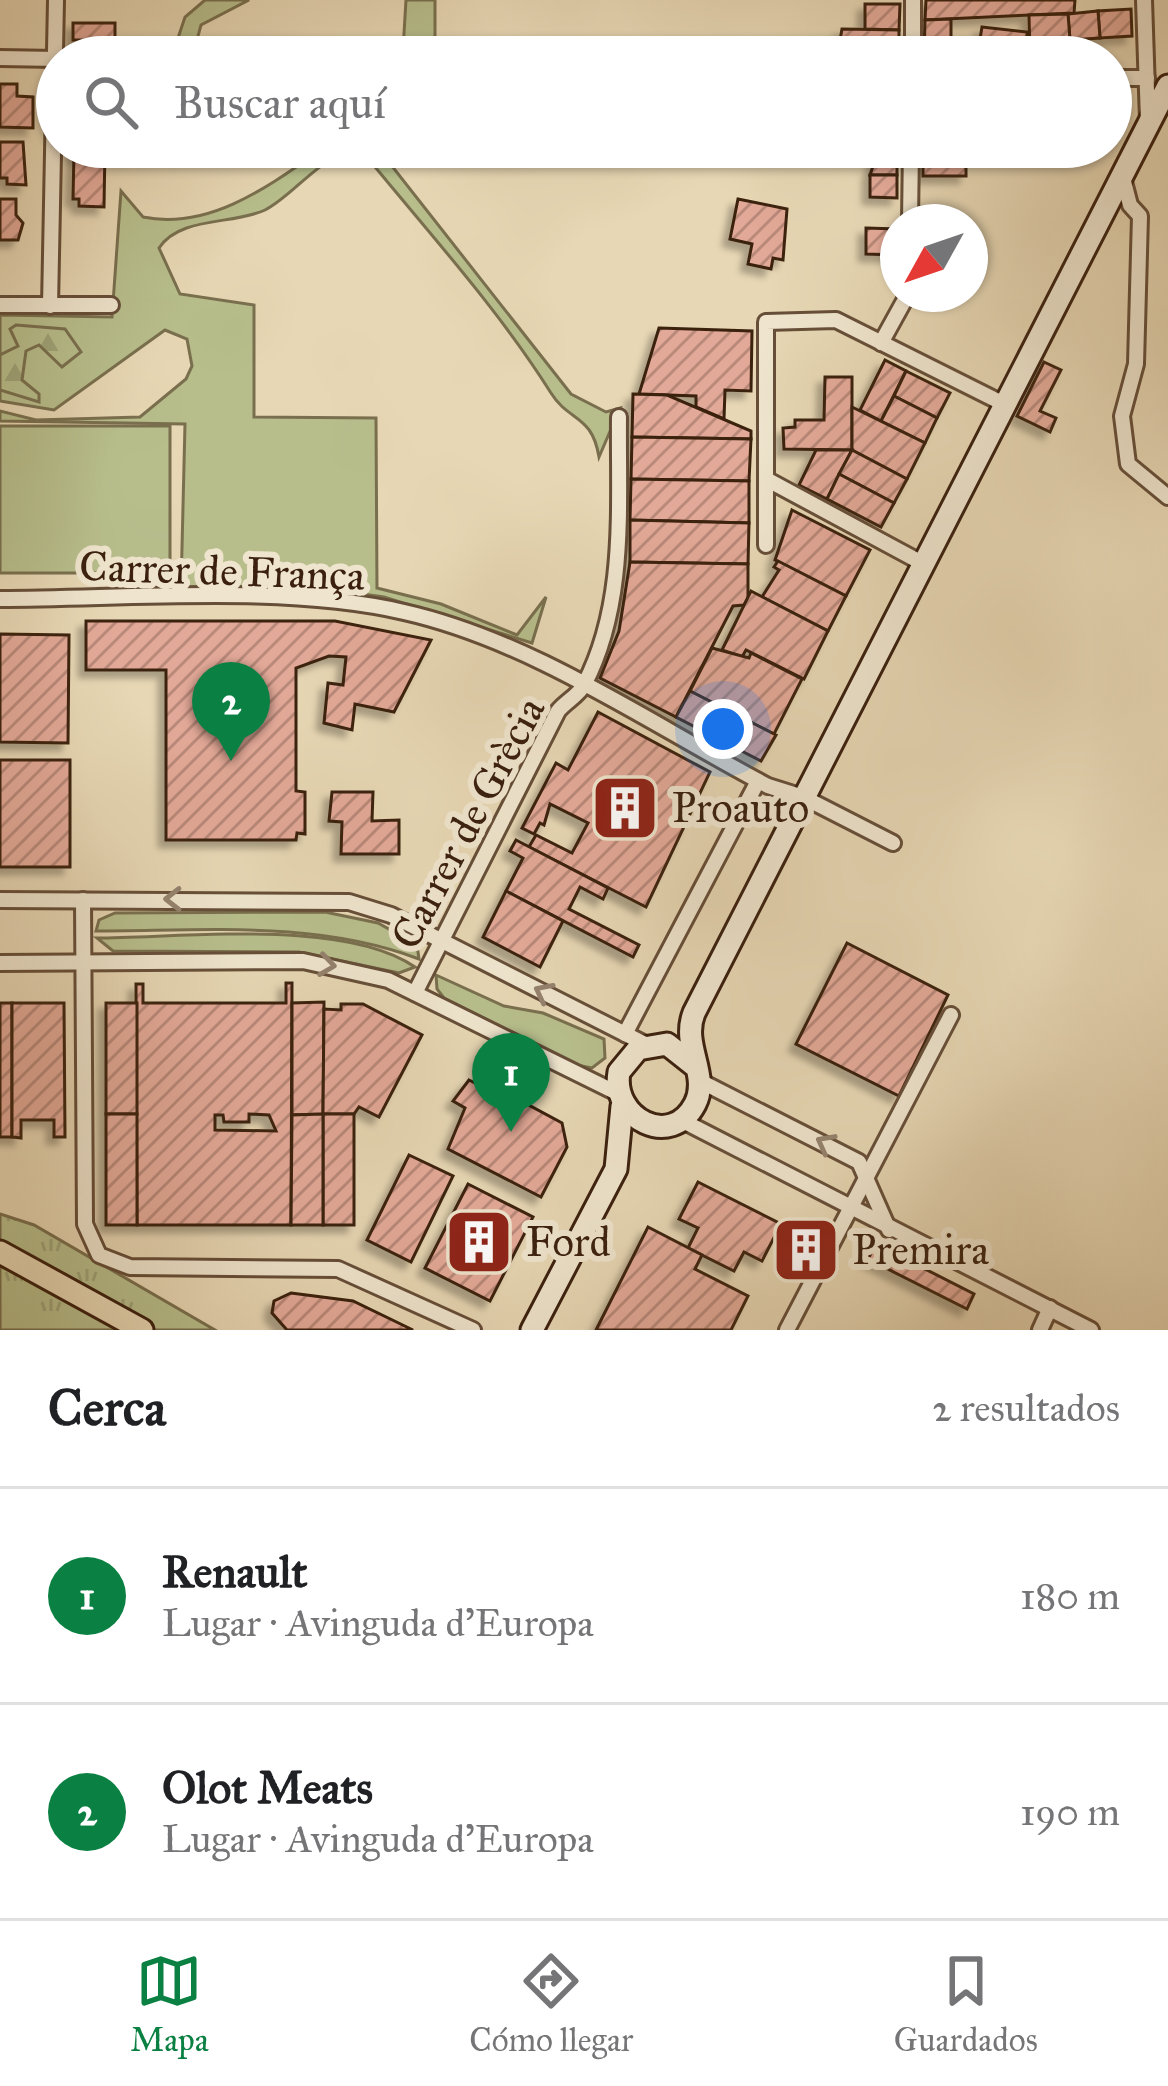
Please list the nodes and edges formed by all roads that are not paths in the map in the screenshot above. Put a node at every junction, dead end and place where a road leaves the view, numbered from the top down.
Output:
1 (56, 0) edge
2 (913, 0) edge
3 (1144, 0) edge
4 (56, 36) edge
5 (913, 36) edge
6 (0, 58) edge
7 (36, 58) edge
8 (1157, 82) edge
9 (1132, 152) edge
10 (53, 168) edge
11 (911, 168) edge
12 (1124, 168) edge
13 (1122, 172) junction
14 (910, 204) edge
15 (0, 305) edge
16 (111, 305) dead end
17 (50, 306) junction
18 (898, 312) edge
19 (881, 343) junction
20 (1004, 404) junction
21 (619, 417) dead end
22 (766, 479) junction
23 (1168, 497) edge
24 (766, 544) dead end
25 (922, 563) junction
26 (0, 599) edge
27 (583, 687) junction
28 (758, 781) junction
29 (803, 797) junction
30 (893, 843) dead end
31 (0, 899) edge
32 (83, 899) junction
33 (441, 940) junction
34 (0, 963) edge
35 (83, 963) junction
36 (415, 993) junction
37 (951, 1015) dead end
38 (691, 1019) junction
39 (626, 1034) junction
40 (652, 1044) junction
41 (698, 1074) junction
42 (620, 1099) junction
43 (676, 1122) junction
44 (616, 1169) junction
45 (864, 1172) junction
46 (849, 1209) junction
47 (889, 1230) junction
48 (0, 1252) edge
49 (1050, 1308) junction
50 (142, 1330) edge
51 (473, 1330) edge
52 (532, 1330) edge
53 (787, 1330) edge
54 (1040, 1330) edge
55 (1090, 1330) edge

1 - 4 street
2 - 5 street
3 - 8 street
6 - 7 street
8 - 9 main road
10 - 17 street
11 - 14 street
12 - 13 main road
13 - 20 main road
13 - 23 street
15 - 17 street
16 - 17 street
18 - 19 street
19 - 20 street
19 - 22 street
20 - 25 main road
21 - 27 street, Carrer de Grècia
22 - 24 street
22 - 25 street
25 - 29 main road
26 - 27 street, Carrer de França
27 - 28 street, Carrer de França
27 - 33 street, Carrer de Grècia
28 - 29 street, Carrer de França
28 - 39 street
29 - 30 street, Carrer de França
29 - 38 main road
31 - 32 street
33 -> 32 street
32 - 35 street
33 - 36 street, Carrer de Grècia
39 -> 33 street
34 - 35 street
35 -> 36 street
35 - 51 street
36 - 42 street
37 - 45 street
38 - 40 main road
38 - 41 main road
39 - 40 street
40 - 41 main road
40 - 42 main road
41 - 43 main road
45 -> 41 street
42 - 43 main road
42 - 44 main road
43 - 44 main road
43 - 46 street
44 - 52 main road
45 - 46 street
45 - 47 street
46 - 47 street
46 - 53 street
47 - 49 street
48 - 50 main road
49 - 54 street
49 - 55 street

